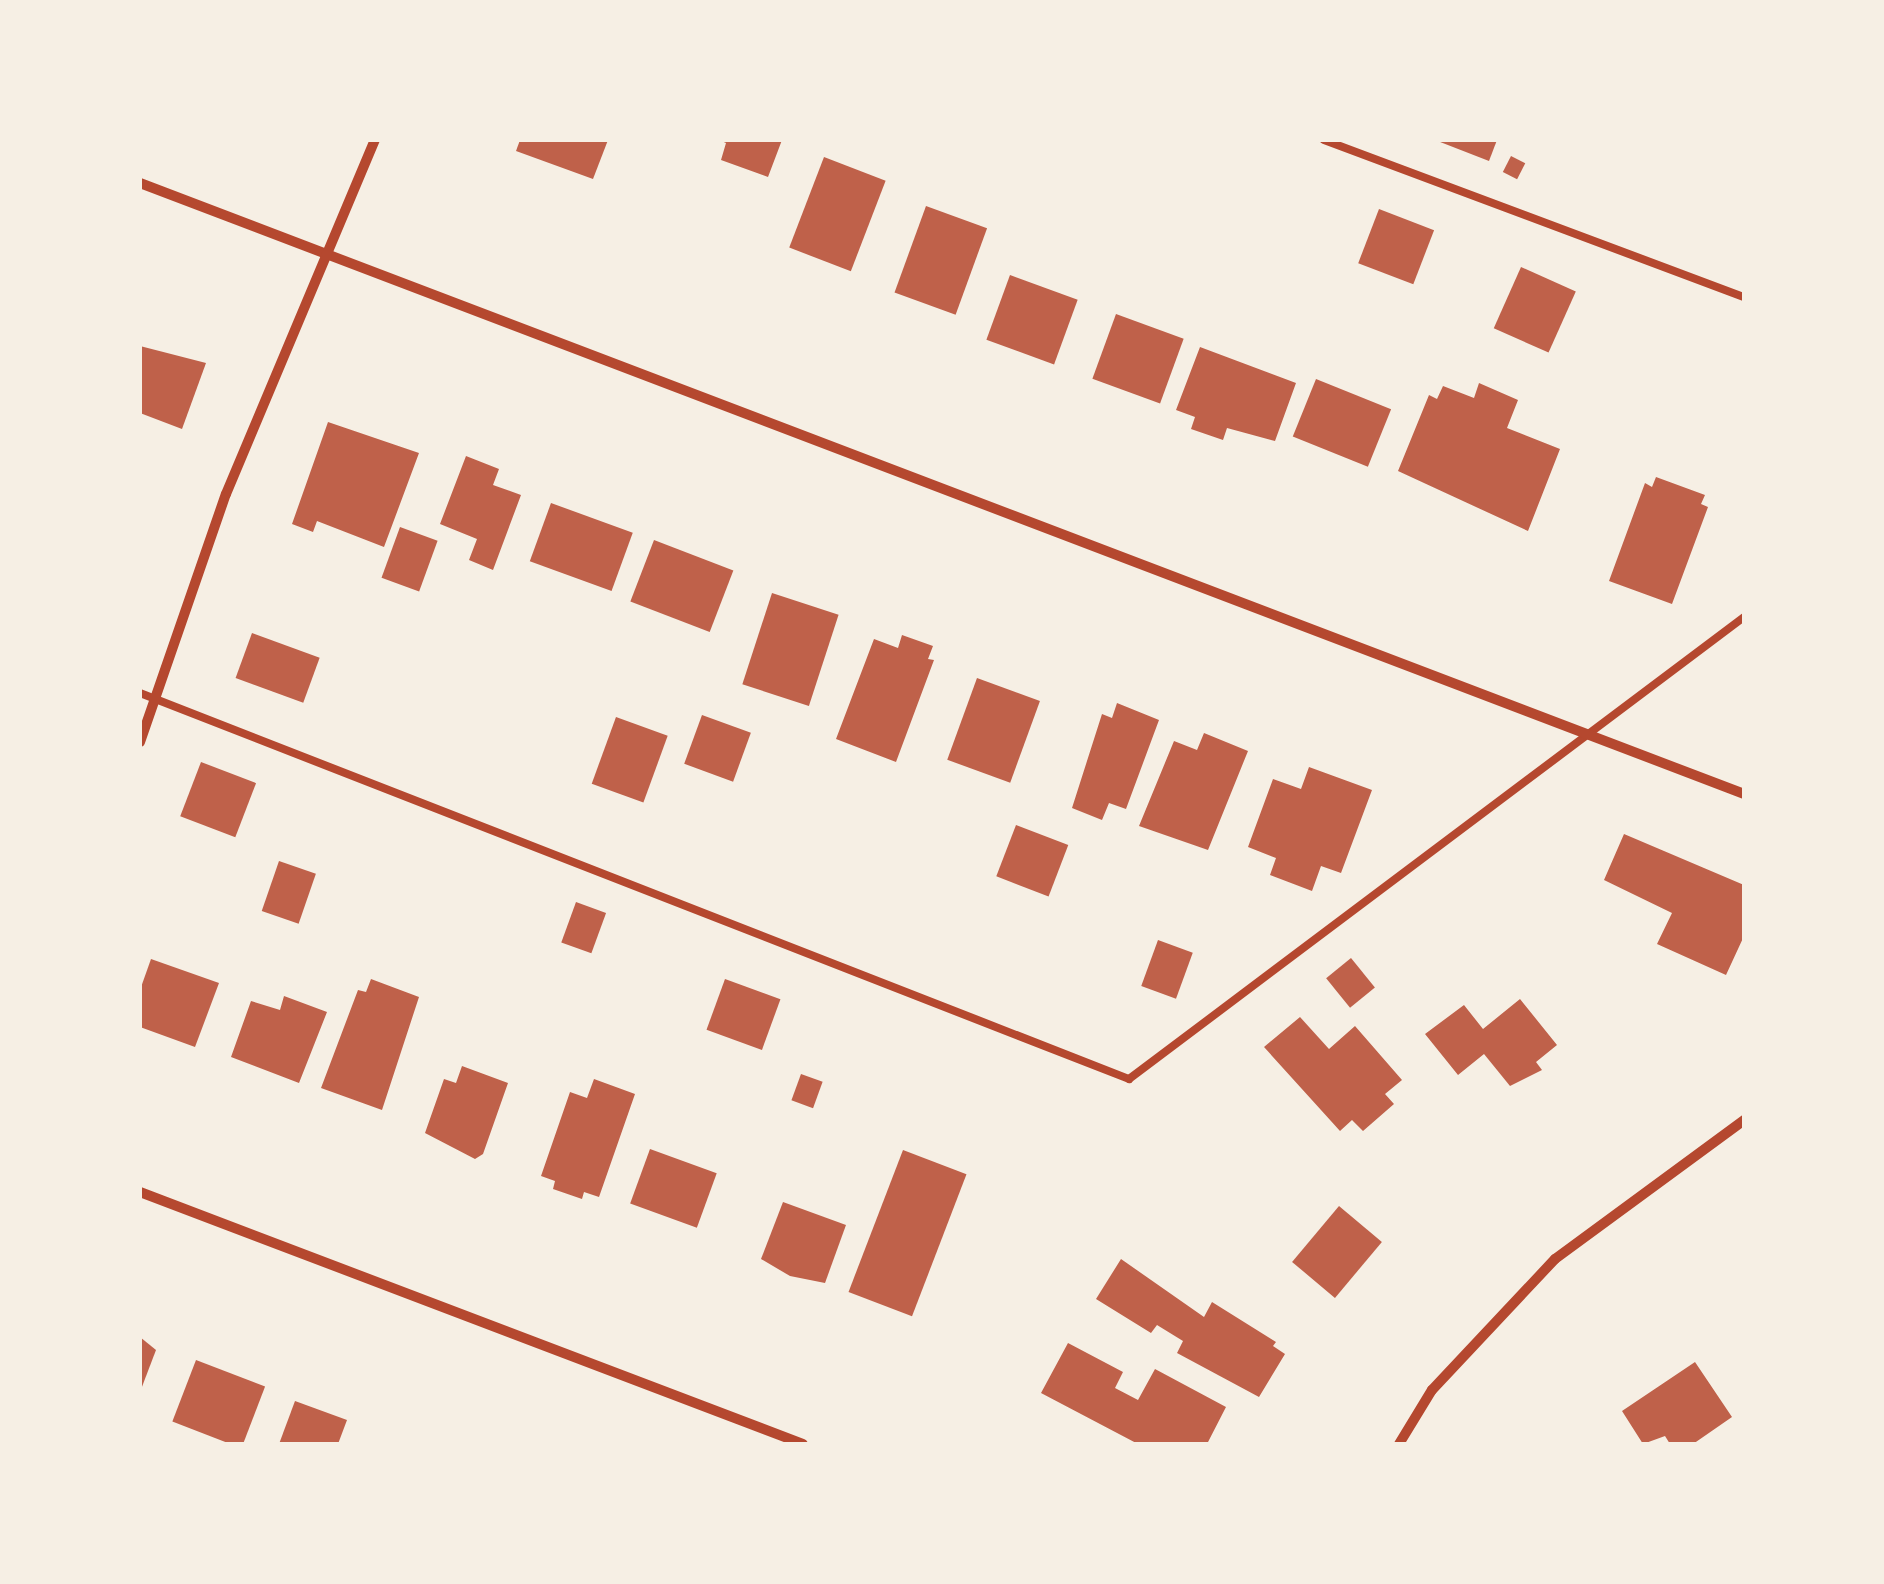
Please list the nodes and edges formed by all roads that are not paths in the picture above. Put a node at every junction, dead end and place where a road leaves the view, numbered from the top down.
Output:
1 (375, 140) edge
2 (1324, 140) edge
3 (140, 183) edge
4 (330, 253) junction
5 (1744, 298) edge
6 (1744, 617) edge
7 (140, 694) edge
8 (155, 699) junction
9 (1594, 733) junction
10 (140, 742) edge
11 (1744, 794) edge
12 (1744, 1120) edge
13 (140, 1192) edge
14 (803, 1444) edge
15 (1399, 1444) edge

1 - 4 street
2 - 5 lane
3 - 4 street
4 - 8 street
4 - 9 street
6 - 9 lane
7 - 8 lane
8 - 9 lane
8 - 10 street
9 - 11 street
12 - 15 street
13 - 14 street

